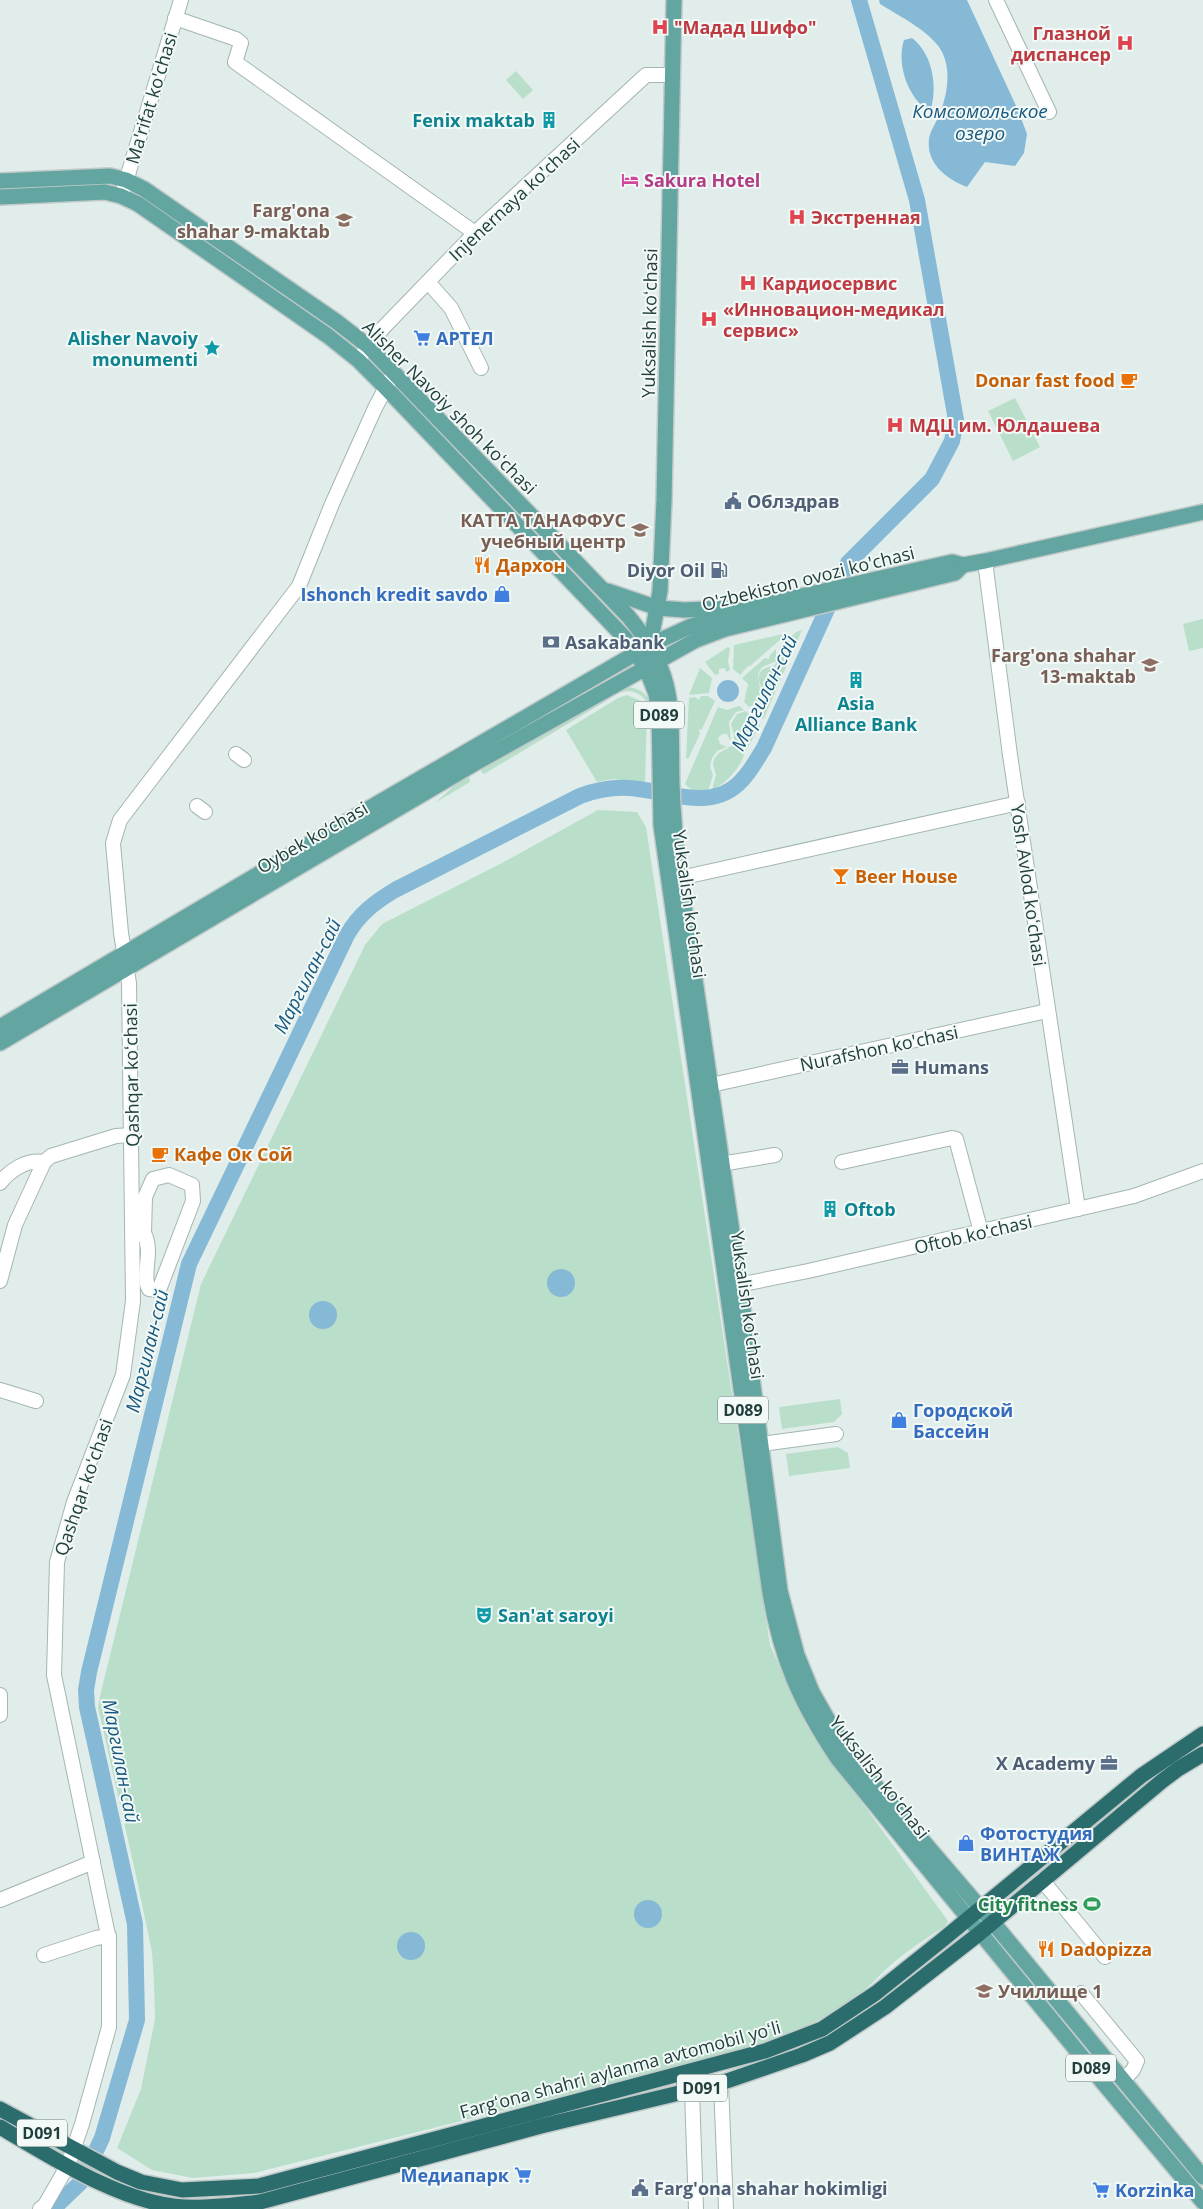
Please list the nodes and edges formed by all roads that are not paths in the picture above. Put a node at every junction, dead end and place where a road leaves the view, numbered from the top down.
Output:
1 (181, 0) edge
2 (674, 0) edge
3 (996, 0) edge
4 (175, 18) junction
5 (672, 74) junction
6 (1049, 112) dead end
7 (126, 180) junction
8 (0, 181) edge
9 (121, 196) junction
10 (0, 197) edge
11 (475, 233) junction
12 (428, 282) junction
13 (368, 346) junction
14 (358, 360) junction
15 (481, 368) dead end
16 (394, 373) junction
17 (386, 388) junction
18 (1203, 512) edge
19 (985, 561) junction
20 (602, 589) junction
21 (852, 592) junction
22 (658, 608) junction
23 (748, 608) junction
24 (650, 645) junction
25 (637, 653) junction
26 (652, 664) junction
27 (1018, 803) junction
28 (667, 825) junction
29 (680, 878) junction
30 (124, 952) junction
31 (127, 967) junction
32 (1047, 1011) junction
33 (0, 1027) edge
34 (0, 1043) edge
35 (711, 1085) junction
36 (132, 1135) junction
37 (775, 1155) dead end
38 (44, 1162) junction
39 (842, 1162) dead end
40 (721, 1164) junction
41 (1203, 1171) edge
42 (0, 1183) edge
43 (1078, 1209) junction
44 (981, 1232) junction
45 (138, 1234) junction
46 (0, 1281) edge
47 (733, 1287) junction
48 (0, 1390) edge
49 (36, 1400) dead end
50 (836, 1434) dead end
51 (769, 1443) dead end
52 (0, 1695) edge
53 (0, 1715) edge
54 (1203, 1734) edge
55 (1203, 1754) edge
56 (93, 1862) junction
57 (1042, 1880) junction
58 (0, 1900) edge
59 (981, 1909) junction
60 (968, 1919) junction
61 (992, 1922) junction
62 (980, 1933) junction
63 (109, 1936) junction
64 (44, 1955) dead end
65 (1105, 1958) dead end
66 (1081, 1993) dead end
67 (1123, 2080) junction
68 (721, 2083) junction
69 (692, 2091) junction
70 (0, 2109) edge
71 (0, 2127) edge
72 (502, 2129) junction
73 (79, 2152) junction
74 (72, 2168) junction
75 (1203, 2178) edge
76 (182, 2190) junction
77 (1203, 2202) edge
78 (182, 2208) edge
79 (40, 2209) edge
80 (696, 2209) edge
81 (726, 2209) edge

1 - 4 street, Ma'rifat ko'chasi
2 - 5 main road, Yuksalish koʻchasi
3 - 6 street
4 - 7 street, Ma'rifat ko'chasi
4 - 11 street
5 - 11 street, Injenernaya ko'chasi
5 - 22 main road, Yuksalish koʻchasi
7 - 8 main road, Alisher Navoiy shoh koʻchasi
7 - 9 street, Ma'rifat ko'chasi
7 - 13 main road, Alisher Navoiy shoh koʻchasi
9 - 10 main road, Alisher Navoiy shoh koʻchasi
9 - 14 main road, Alisher Navoiy shoh koʻchasi
11 - 12 street, Injenernaya ko'chasi
12 - 13 street, Injenernaya ko'chasi
12 - 15 street
13 - 14 street, Injenernaya ko'chasi
13 - 16 main road, Alisher Navoiy shoh koʻchasi
14 - 17 main road, Alisher Navoiy shoh koʻchasi
16 - 17 street, Qashqar koʻchasi
16 - 20 main road, Alisher Navoiy shoh koʻchasi
17 - 25 main road, Alisher Navoiy shoh koʻchasi
17 - 30 street, Qashqar koʻchasi
18 - 19 main road, O'zbekiston ovozi ko'chasi
19 - 21 main road, O'zbekiston ovozi ko'chasi
19 - 27 street, Yosh Avlod koʻchasi
20 - 22 main road
20 - 24 main road, Alisher Navoiy shoh koʻchasi
21 - 23 main road, O'zbekiston ovozi ko'chasi
21 - 26 main road, O'zbekiston ovozi ko'chasi
22 - 23 main road
22 - 24 main road, Yuksalish koʻchasi
23 - 24 main road, O'zbekiston ovozi ko'chasi
24 - 25 main road, O'zbekiston ovozi ko'chasi
24 - 26 main road, Alisher Navoiy shoh koʻchasi
25 - 26 main road, Yuksalish koʻchasi / D089
25 - 30 main road, Oybek ko‘chasi
26 - 28 main road, Yuksalish koʻchasi / D089
26 - 31 main road, Oybek ko‘chasi
27 - 29 street
27 - 32 street, Yosh Avlod koʻchasi
28 - 29 main road, Yuksalish koʻchasi / D089
28 - 47 main road, Yuksalish koʻchasi / D089
29 - 35 main road, Yuksalish koʻchasi / D089
30 - 31 street, Qashqar koʻchasi
30 - 33 main road, Oybek ko‘chasi
31 - 34 main road, Oybek ko‘chasi
31 - 36 street, Qashqar koʻchasi
32 - 35 street, Nurafshon ko'chasi
32 - 43 street, Yosh Avlod koʻchasi
35 - 40 main road, Yuksalish koʻchasi / D089
36 - 38 street
36 - 45 street, Qashqar koʻchasi
37 - 40 street
38 - 42 street
38 - 46 street
39 - 44 street
40 - 47 main road, Yuksalish koʻchasi / D089
41 - 43 street, Oftob koʻchasi
43 - 44 street, Oftob koʻchasi
44 - 47 street, Oftob koʻchasi
45 - 45 street
45 - 56 street, Qashqar koʻchasi
47 - 59 main road, Yuksalish koʻchasi / D089
47 - 60 main road, Yuksalish koʻchasi / D089
48 - 49 street
50 - 51 street
52 - 53 street
54 - 59 highway, Fargʻona shahri aylanma avtomobil yoʻli / D091
55 - 57 highway, Fargʻona shahri aylanma avtomobil yoʻli / D091
56 - 58 street
56 - 63 street, Qashqar koʻchasi
57 - 61 highway, Fargʻona shahri aylanma avtomobil yoʻli / D091
57 - 65 street
59 - 60 highway, Fargʻona shahri aylanma avtomobil yoʻli / D091
59 - 61 main road, Yuksalish koʻchasi / D089
60 - 62 main road, Yuksalish koʻchasi / D089
60 - 72 highway, Fargʻona shahri aylanma avtomobil yoʻli / D091
61 - 62 highway, Fargʻona shahri aylanma avtomobil yoʻli / D091
61 - 67 main road, D089
62 - 68 highway, Fargʻona shahri aylanma avtomobil yoʻli / D091
62 - 77 main road, D089
63 - 64 street
63 - 73 street, Qashqar koʻchasi
66 - 67 street
67 - 75 main road, D089
68 - 69 highway, Fargʻona shahri aylanma avtomobil yoʻli / D091
68 - 81 street
69 - 72 highway, Fargʻona shahri aylanma avtomobil yoʻli / D091
69 - 80 street
70 - 73 highway, Fargʻona shahri aylanma avtomobil yoʻli / D091
71 - 74 highway, Fargʻona shahri aylanma avtomobil yoʻli / D091
72 - 76 highway, Fargʻona shahri aylanma avtomobil yoʻli / D091
72 - 78 highway, Fargʻona shahri aylanma avtomobil yoʻli / D091
73 - 74 street, Qashqar koʻchasi
73 - 76 highway, Fargʻona shahri aylanma avtomobil yoʻli / D091
74 - 78 highway, Fargʻona shahri aylanma avtomobil yoʻli / D091
74 - 79 street, Qashqar koʻchasi
76 - 78 main road

